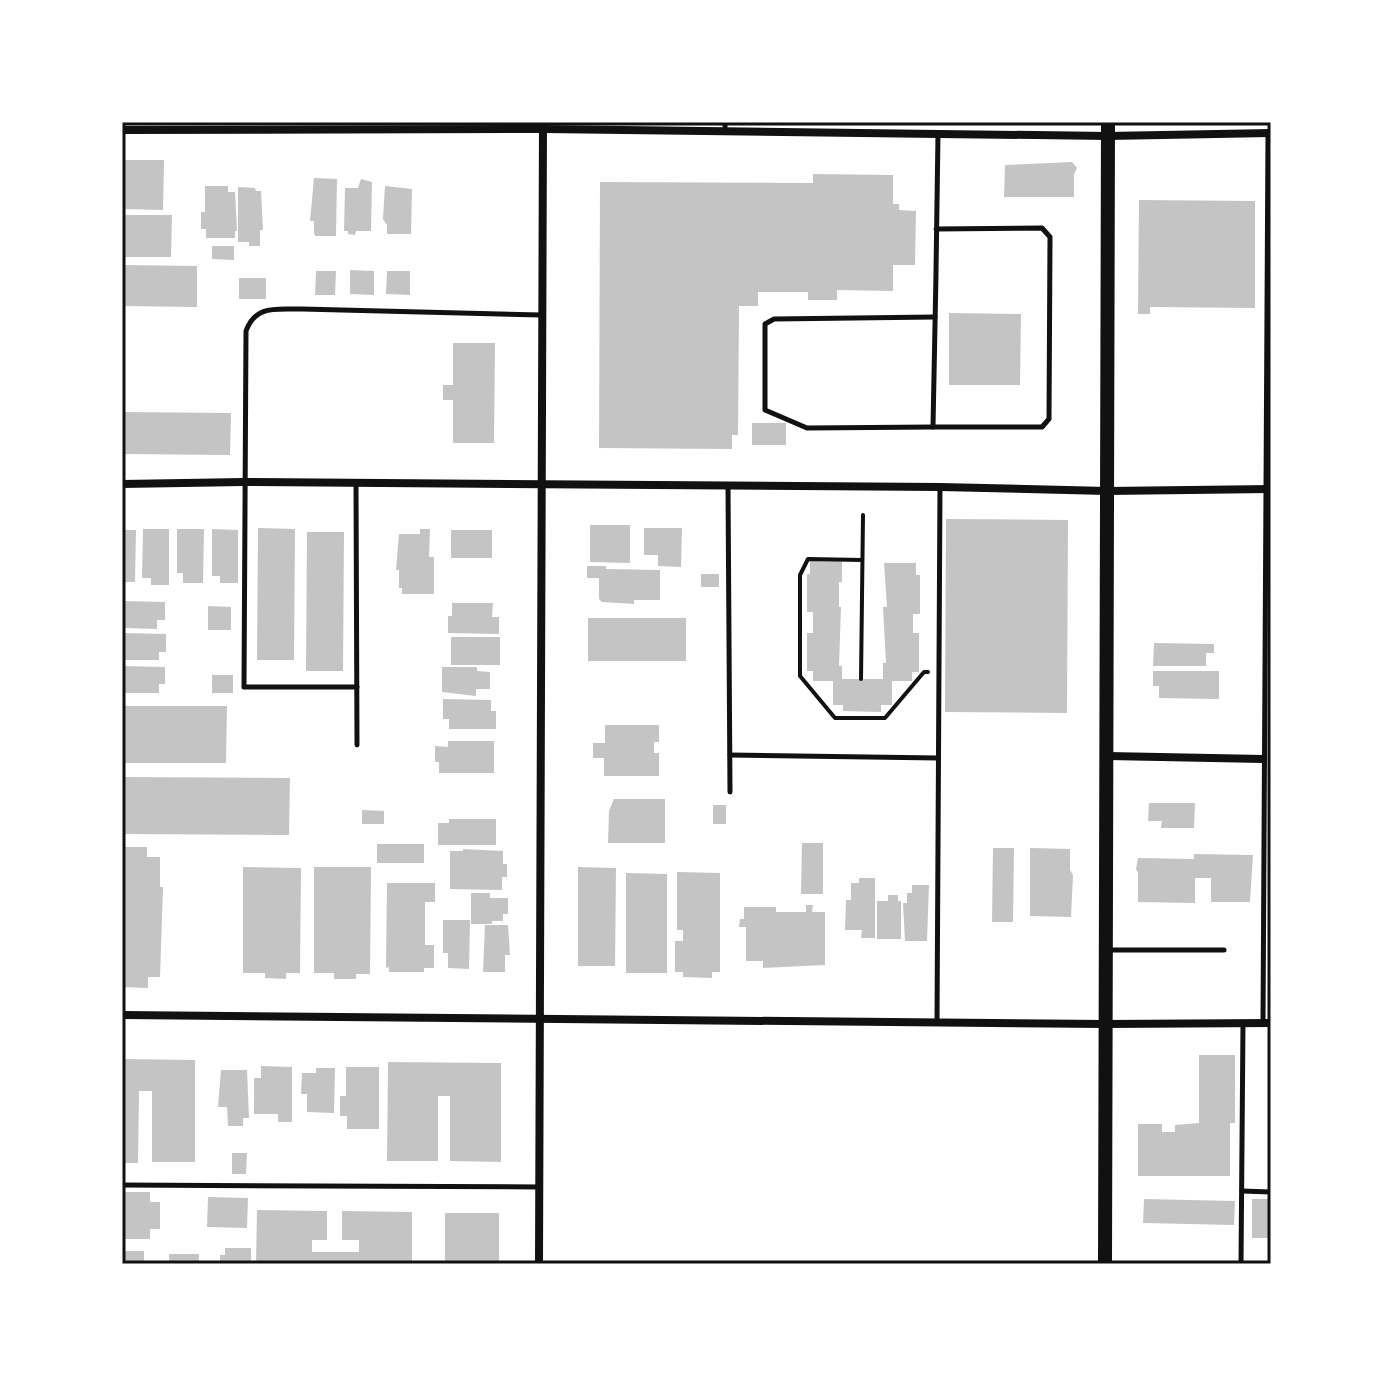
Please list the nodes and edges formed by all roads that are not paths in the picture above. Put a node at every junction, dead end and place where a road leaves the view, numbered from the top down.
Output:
1 (543, 125) edge
2 (306, 126) edge
3 (725, 126) edge
4 (1108, 129) edge
5 (122, 130) edge
6 (938, 133) junction
7 (1270, 133) edge
8 (936, 229) junction
9 (541, 315) junction
10 (935, 317) junction
11 (933, 427) junction
12 (244, 482) junction
13 (356, 483) junction
14 (122, 484) edge
15 (540, 485) junction
16 (728, 486) junction
17 (940, 487) junction
18 (1268, 489) edge
19 (1107, 491) junction
20 (357, 687) junction
21 (357, 745) dead end
22 (730, 755) junction
23 (1108, 756) junction
24 (938, 758) junction
25 (1263, 759) junction
26 (730, 792) dead end
27 (1263, 881) junction
28 (1271, 881) edge
29 (1106, 950) junction
30 (1224, 950) dead end
31 (122, 1015) edge
32 (540, 1018) junction
33 (937, 1023) junction
34 (1243, 1023) junction
35 (1267, 1023) edge
36 (1105, 1024) junction
37 (122, 1185) edge
38 (540, 1187) junction
39 (1242, 1191) junction
40 (1271, 1192) edge
41 (539, 1264) edge
42 (1105, 1264) edge
43 (1241, 1264) edge

1 - 2 street
1 - 3 street
1 - 9 street
2 - 5 street
3 - 6 street
4 - 6 street
4 - 7 street
4 - 19 street
6 - 8 lane
7 - 18 lane
8 - 10 lane
8 - 11 lane
9 - 12 lane
9 - 15 street
10 - 11 lane
10 - 11 lane
12 - 13 street
12 - 14 street
12 - 20 lane
13 - 15 street
13 - 20 lane
15 - 16 street
15 - 32 street
16 - 17 street
16 - 22 lane
17 - 19 street
17 - 24 lane
18 - 19 street
18 - 25 lane
19 - 23 street
20 - 21 lane
22 - 24 lane
22 - 26 lane
23 - 25 street
23 - 29 street
24 - 33 lane
25 - 27 lane
27 - 28 lane
27 - 35 lane
29 - 30 lane
29 - 36 street
31 - 32 street
32 - 33 street
32 - 38 street
33 - 36 street
34 - 35 street
34 - 36 street
34 - 39 lane
36 - 42 street
37 - 38 lane
38 - 41 street
39 - 40 lane
39 - 43 lane

